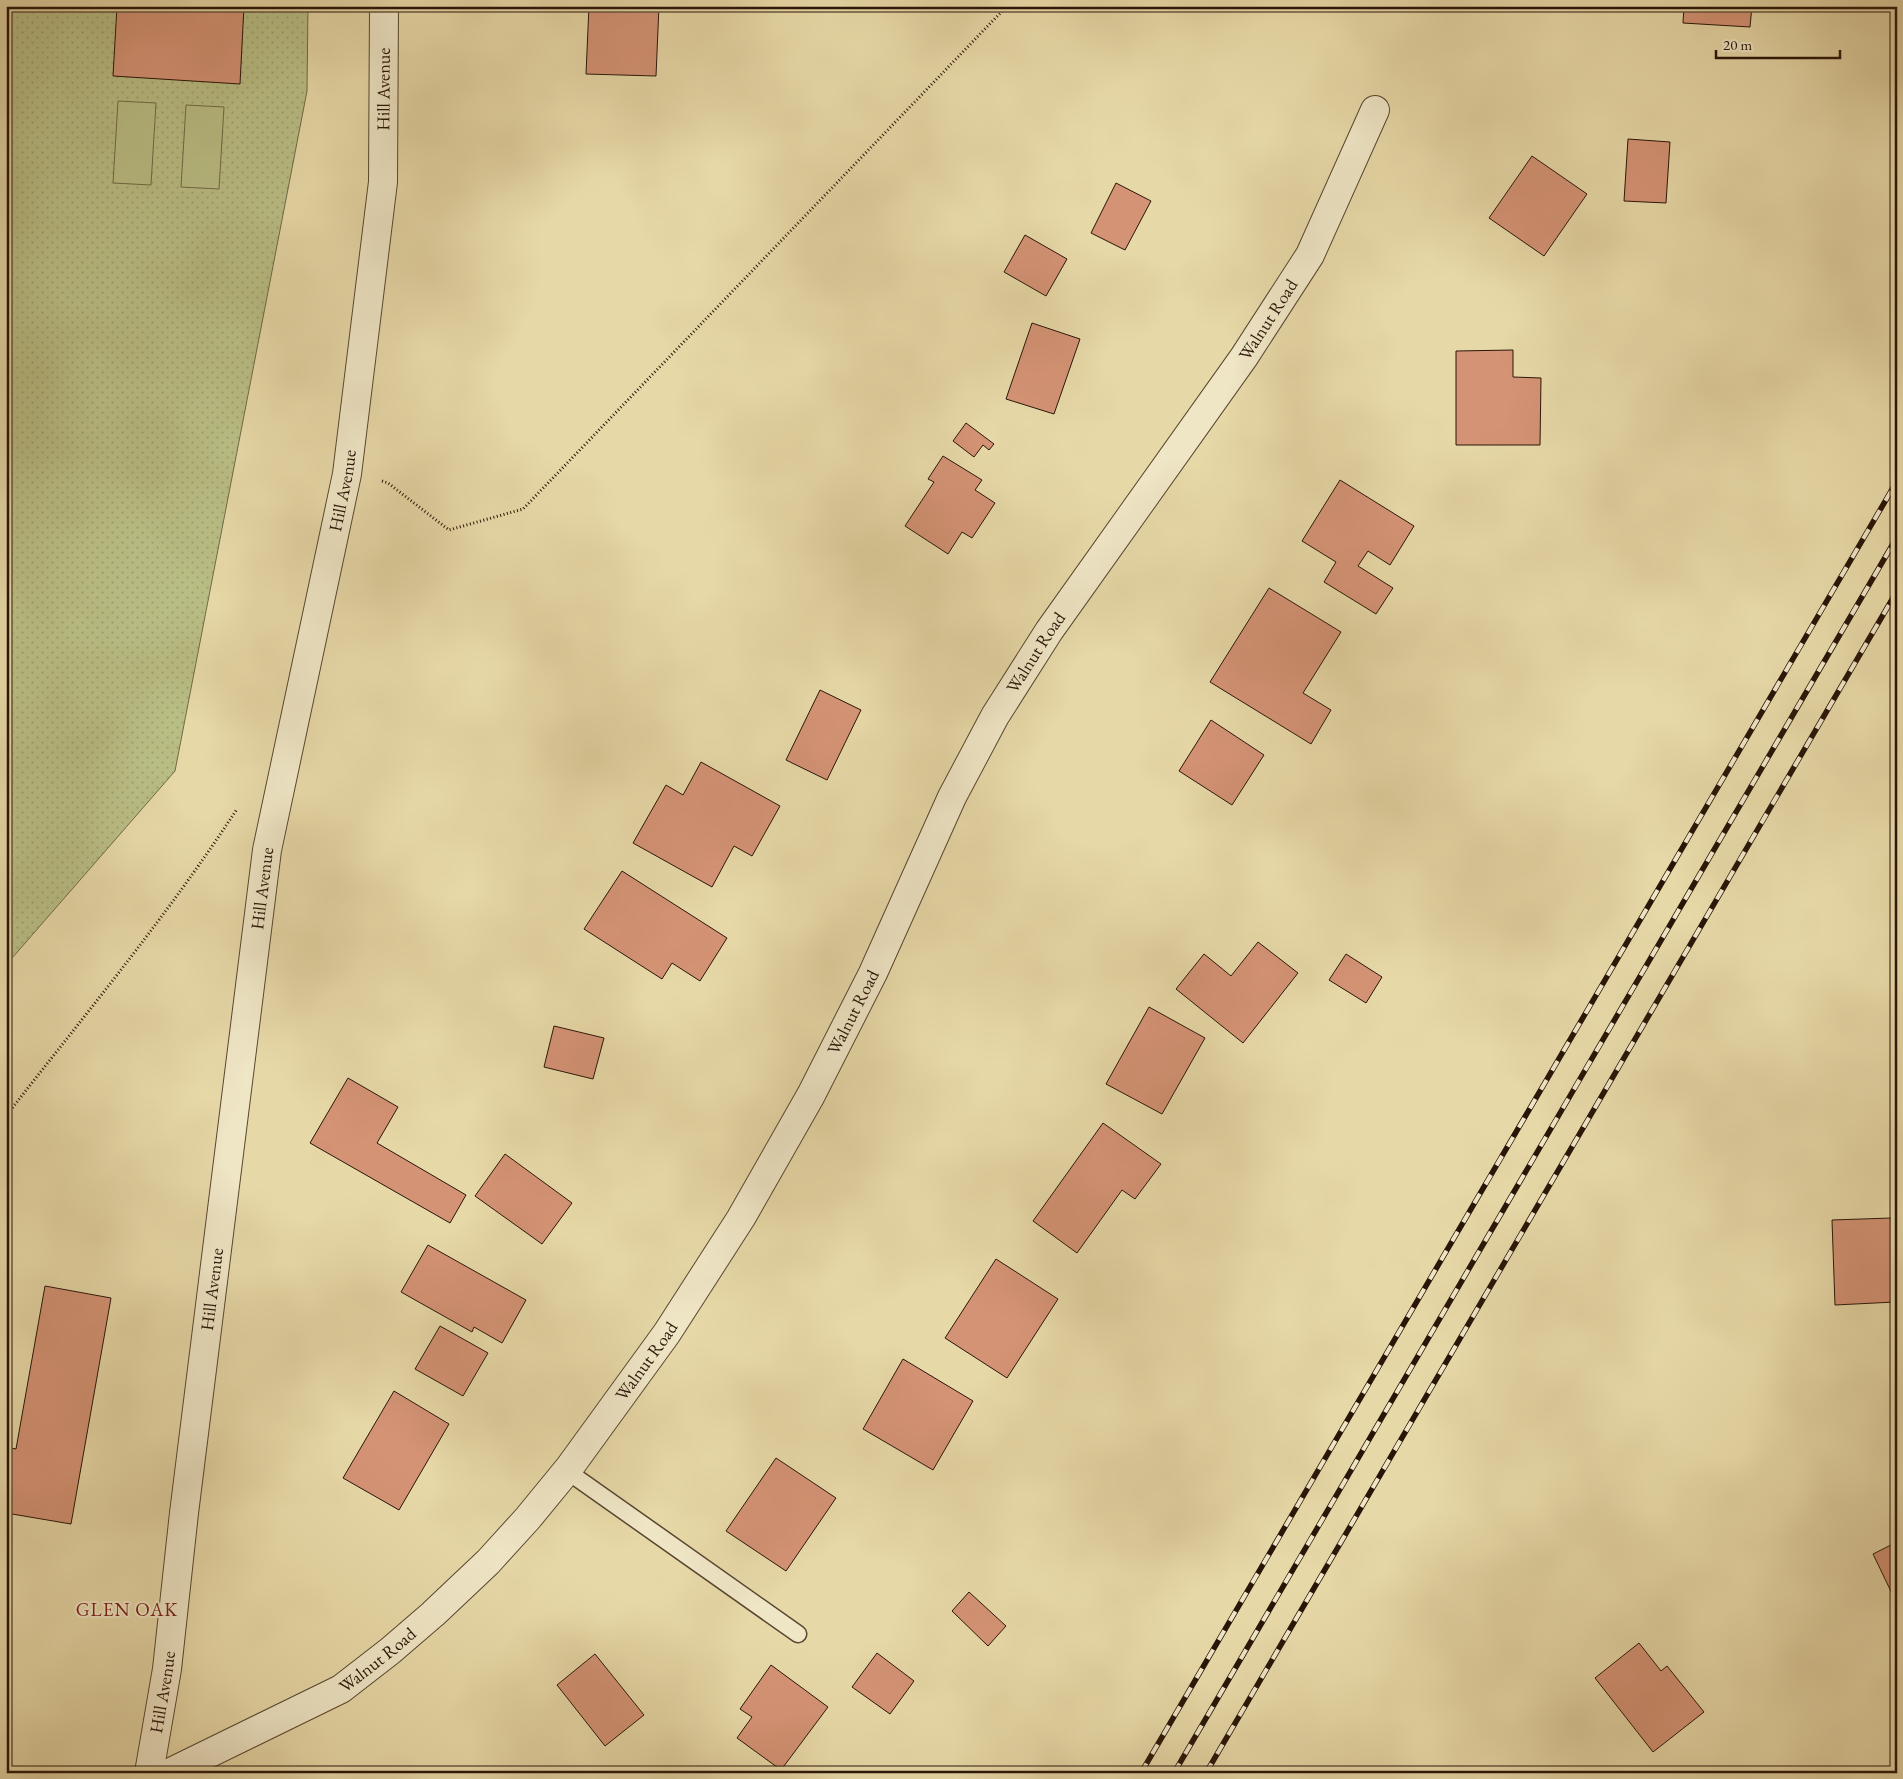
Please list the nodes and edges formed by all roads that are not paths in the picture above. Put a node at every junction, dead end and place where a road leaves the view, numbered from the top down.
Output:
1 (384, 6) edge
2 (1375, 110) dead end
3 (567, 1471) junction
4 (798, 1634) dead end
5 (150, 1773) edge
6 (169, 1773) edge

1 - 5 street, Hill Avenue
2 - 3 street, Walnut Road
3 - 4 lane
3 - 6 street, Walnut Road

